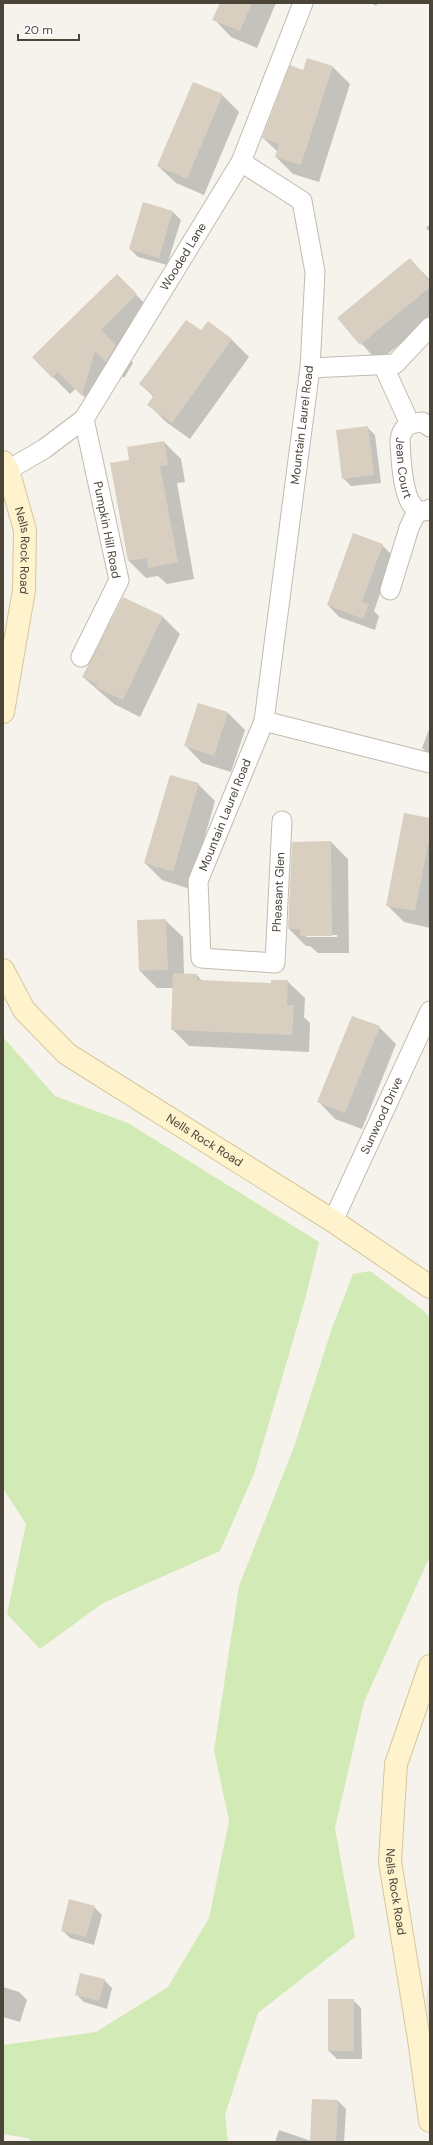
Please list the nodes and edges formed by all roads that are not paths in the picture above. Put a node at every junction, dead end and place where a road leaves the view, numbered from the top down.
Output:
1 (303, 3) edge
2 (241, 162) junction
3 (430, 327) edge
4 (383, 365) junction
5 (310, 368) junction
6 (84, 419) junction
7 (410, 424) junction
8 (430, 427) edge
9 (6, 466) edge
10 (423, 510) edge
11 (390, 590) dead end
12 (81, 657) dead end
13 (3, 712) edge
14 (264, 721) junction
15 (430, 763) edge
16 (282, 821) dead end
17 (275, 963) joint
18 (3, 970) edge
19 (430, 1011) edge
20 (333, 1221) junction
21 (430, 1286) edge
22 (430, 1666) edge
23 (430, 2121) edge

1 - 2 street, Wooded Lane
2 - 5 street, Mountain Laurel Road
2 - 6 street, Wooded Lane
3 - 4 street
4 - 5 street
4 - 7 street, Jean Court
5 - 14 street, Mountain Laurel Road
6 - 9 street, Wooded Lane
6 - 12 street, Pumpkin Hill Road
7 - 8 street, Jean Court
7 - 10 street, Jean Court
9 - 13 main road, Nells Rock Road
10 - 11 street, Jean Court
14 - 15 street
14 - 17 street, Mountain Laurel Road
16 - 17 street, Pheasant Glen
18 - 20 main road, Nells Rock Road
19 - 20 street, Sunwood Drive
20 - 21 main road, Nells Rock Road
22 - 23 main road, Nells Rock Road

